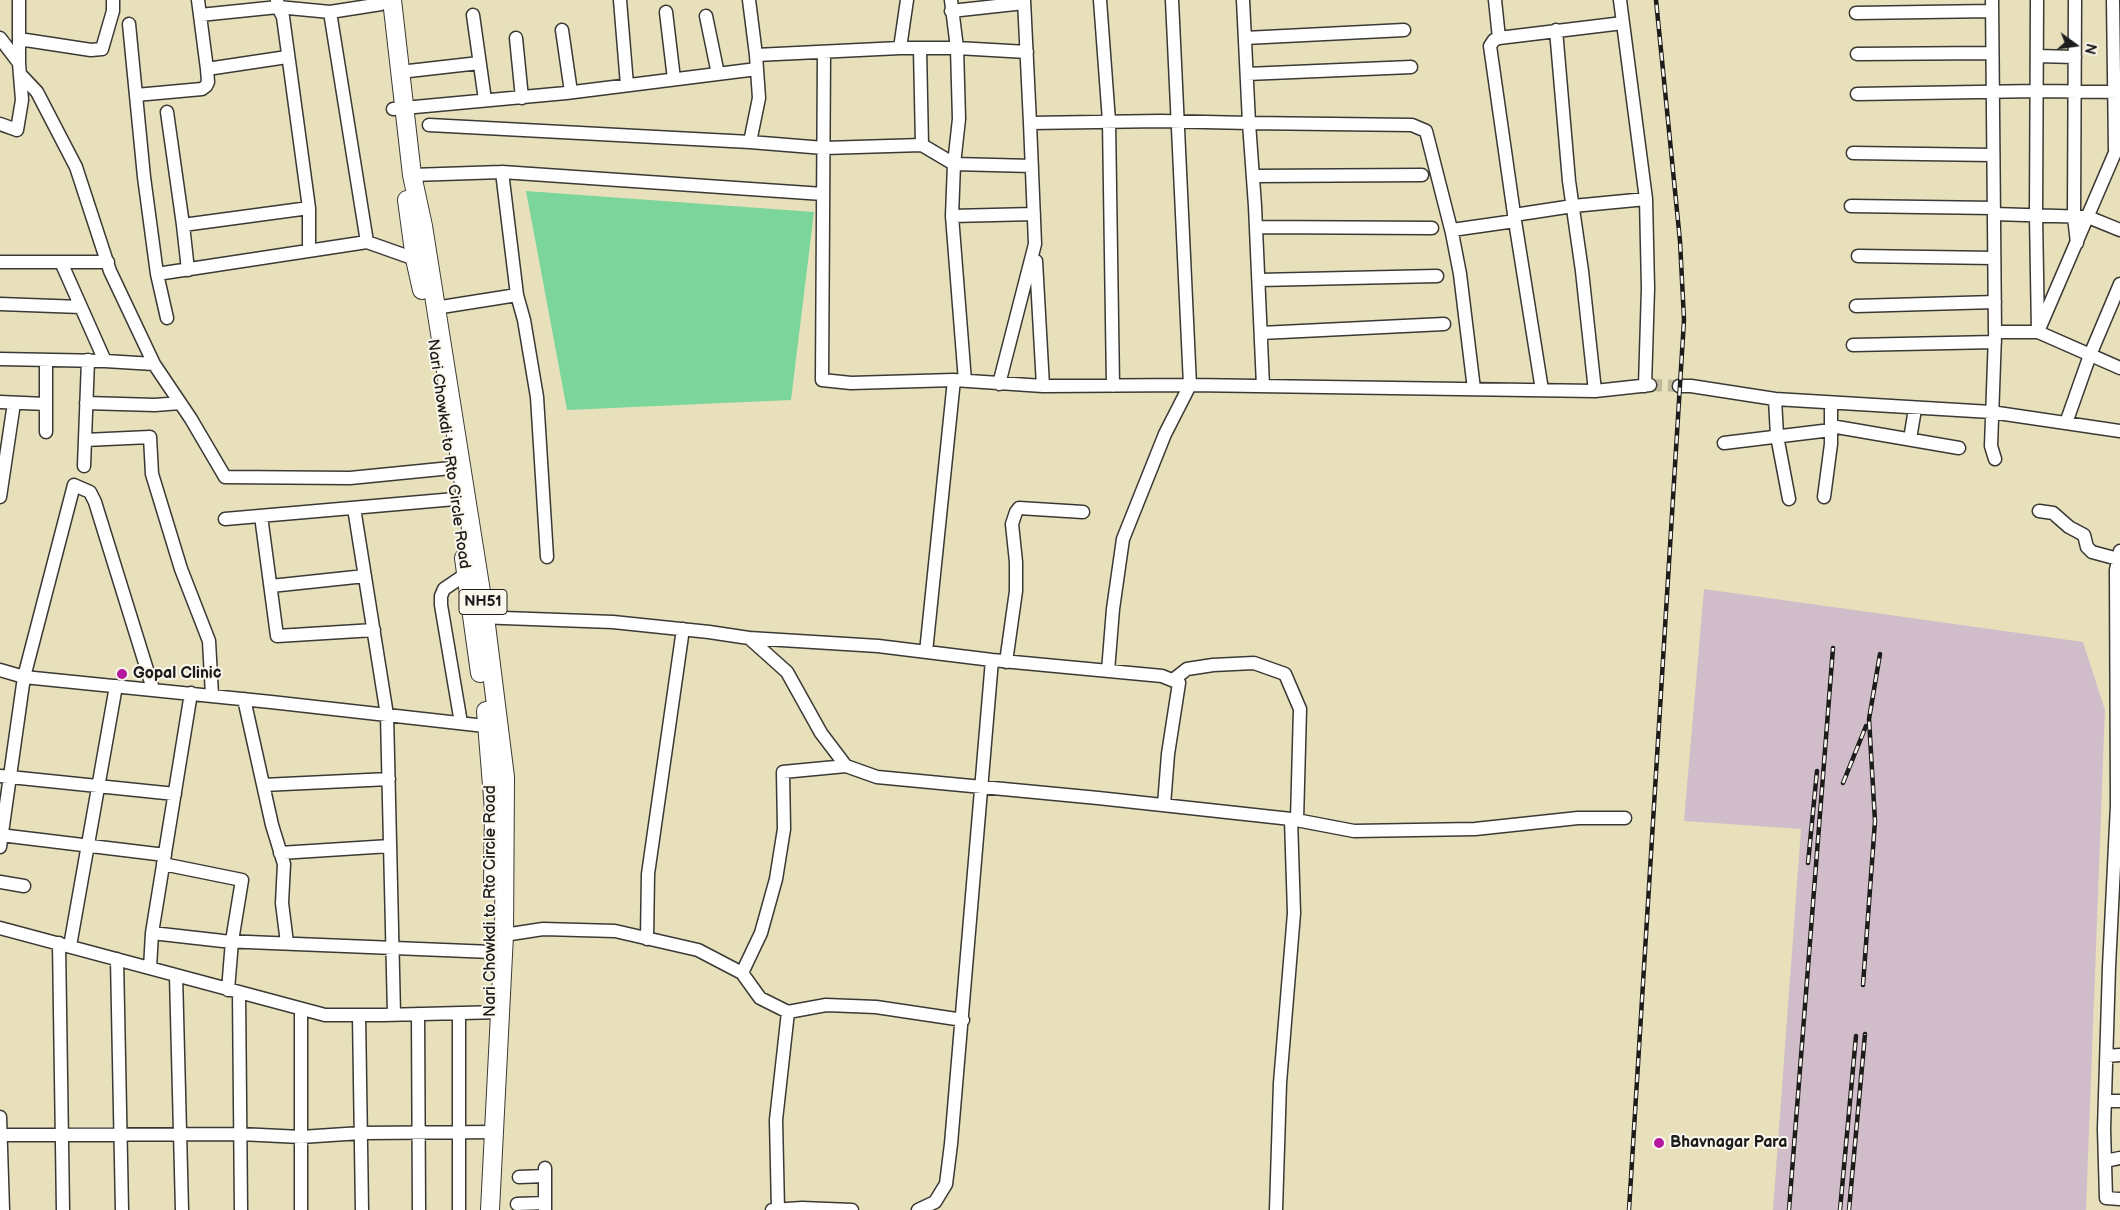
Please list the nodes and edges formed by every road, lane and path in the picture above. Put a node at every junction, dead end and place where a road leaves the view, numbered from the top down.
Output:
1 (20, 0) edge
2 (113, 0) edge
3 (198, 0) edge
4 (620, 0) edge
5 (749, 0) edge
6 (907, 0) edge
7 (1100, 0) edge
8 (1172, 0) edge
9 (1243, 0) edge
10 (1495, 0) edge
11 (1620, 0) edge
12 (2037, 0) edge
13 (2075, 0) edge
14 (2113, 0) edge
15 (384, 1) edge
16 (1024, 2) edge
17 (277, 3) edge
18 (951, 6) edge
19 (1992, 6) edge
20 (330, 12) junction
21 (666, 12) dead end
22 (1856, 13) dead end
23 (200, 15) junction
24 (472, 16) dead end
25 (706, 16) dead end
26 (1623, 23) junction
27 (129, 24) dead end
28 (562, 30) dead end
29 (1404, 30) dead end
30 (1556, 30) junction
31 (0, 38) edge
32 (516, 38) dead end
33 (1245, 38) junction
34 (1499, 38) junction
35 (19, 39) junction
36 (900, 48) junction
37 (957, 48) junction
38 (920, 49) junction
39 (824, 52) junction
40 (1027, 52) junction
41 (1992, 53) junction
42 (1857, 54) dead end
43 (756, 55) junction
44 (2036, 56) junction
45 (288, 57) junction
46 (2075, 57) junction
47 (479, 63) junction
48 (1411, 67) dead end
49 (19, 68) junction
50 (207, 69) junction
51 (757, 69) junction
52 (400, 72) junction
53 (718, 74) junction
54 (1247, 74) junction
55 (674, 79) junction
56 (627, 85) junction
57 (2036, 91) junction
58 (571, 92) junction
59 (2075, 92) junction
60 (2117, 92) edge
61 (1992, 93) junction
62 (1857, 94) dead end
63 (136, 95) junction
64 (522, 98) junction
65 (485, 100) junction
66 (399, 109) junction
67 (167, 112) dead end
68 (1109, 121) junction
69 (1178, 121) junction
70 (1249, 122) junction
71 (1030, 123) junction
72 (0, 124) edge
73 (429, 125) dead end
74 (750, 142) junction
75 (922, 145) junction
76 (2118, 147) edge
77 (824, 148) junction
78 (1853, 153) dead end
79 (1993, 155) junction
80 (954, 164) junction
81 (1032, 166) junction
82 (502, 172) junction
83 (412, 175) junction
84 (1422, 175) dead end
85 (1254, 176) junction
86 (823, 194) junction
87 (1646, 199) junction
88 (1573, 206) junction
89 (1851, 206) dead end
90 (309, 208) junction
91 (1994, 211) junction
92 (1034, 214) junction
93 (952, 216) junction
94 (2036, 216) junction
95 (2074, 217) junction
96 (2088, 217) junction
97 (1514, 218) junction
98 (183, 225) junction
99 (1256, 227) junction
100 (1432, 228) dead end
101 (1452, 230) junction
102 (2120, 230) edge
103 (367, 242) junction
104 (2077, 243) junction
105 (1035, 244) junction
106 (310, 251) junction
107 (1858, 256) dead end
108 (1994, 258) junction
109 (415, 259) junction
110 (0, 262) edge
111 (61, 262) junction
112 (108, 262) junction
113 (188, 270) junction
114 (157, 274) junction
115 (1437, 276) dead end
116 (1259, 280) junction
117 (2120, 284) edge
118 (517, 295) junction
119 (1995, 302) junction
120 (0, 304) edge
121 (1856, 306) dead end
122 (81, 307) junction
123 (435, 308) junction
124 (167, 318) dead end
125 (1444, 324) dead end
126 (2038, 332) junction
127 (1261, 333) junction
128 (1995, 337) junction
129 (1852, 345) dead end
130 (2090, 355) junction
131 (0, 359) edge
132 (46, 360) junction
133 (88, 360) junction
134 (105, 361) junction
135 (154, 364) junction
136 (2120, 368) edge
137 (959, 381) junction
138 (999, 384) junction
139 (1190, 385) junction
140 (1043, 386) junction
141 (1113, 386) junction
142 (1263, 386) junction
143 (1679, 386) tunnel mouth
144 (1474, 389) junction
145 (1542, 390) junction
146 (1595, 391) junction
147 (1775, 399) junction
148 (0, 402) edge
149 (86, 402) junction
150 (14, 403) junction
151 (180, 403) junction
152 (1831, 403) junction
153 (46, 404) junction
154 (1915, 409) junction
155 (1991, 412) junction
156 (2066, 423) junction
157 (1831, 428) junction
158 (2120, 431) edge
159 (46, 432) dead end
160 (1777, 436) junction
161 (85, 440) junction
162 (1910, 440) junction
163 (1724, 443) dead end
164 (1959, 448) dead end
165 (1995, 459) dead end
166 (2, 464) edge
167 (84, 466) dead end
168 (451, 468) junction
169 (0, 497) edge
170 (1824, 497) dead end
171 (455, 499) junction
172 (1789, 499) dead end
173 (354, 508) junction
174 (2040, 511) dead end
175 (1083, 512) dead end
176 (262, 516) junction
177 (225, 519) dead end
178 (2119, 555) edge
179 (546, 557) dead end
180 (466, 574) junction
181 (365, 576) junction
182 (271, 586) junction
183 (478, 617) junction
184 (683, 629) junction
185 (374, 630) junction
186 (2118, 632) edge
187 (749, 638) junction
188 (926, 652) junction
189 (992, 660) junction
190 (1006, 662) junction
191 (0, 670) edge
192 (1108, 671) junction
193 (24, 677) junction
194 (1173, 680) junction
195 (116, 686) junction
196 (153, 689) junction
197 (191, 693) junction
198 (212, 695) junction
199 (244, 699) junction
200 (387, 715) junction
201 (461, 723) junction
202 (493, 726) junction
203 (846, 766) junction
204 (5, 777) edge
205 (388, 779) junction
206 (263, 785) junction
207 (98, 786) junction
208 (982, 788) junction
209 (175, 794) junction
210 (1164, 805) junction
211 (2118, 805) edge
212 (1625, 818) dead end
213 (1294, 819) junction
214 (1, 839) edge
215 (88, 844) junction
216 (390, 846) junction
217 (280, 852) junction
218 (164, 859) junction
219 (2117, 875) edge
220 (0, 882) edge
221 (24, 886) dead end
222 (0, 928) edge
223 (152, 934) junction
224 (504, 936) junction
225 (647, 939) junction
226 (232, 941) junction
227 (287, 943) junction
228 (2115, 943) edge
229 (65, 945) junction
230 (392, 947) junction
231 (492, 952) junction
232 (117, 959) junction
233 (150, 968) junction
234 (742, 973) junction
235 (176, 975) junction
236 (234, 991) junction
237 (2114, 994) edge
238 (301, 1008) junction
239 (788, 1012) junction
240 (496, 1013) junction
241 (394, 1014) junction
242 (418, 1014) junction
243 (459, 1014) junction
244 (359, 1015) junction
245 (962, 1020) junction
246 (2120, 1055) edge
247 (2107, 1056) junction
248 (2105, 1101) junction
249 (2120, 1101) edge
250 (0, 1117) edge
251 (490, 1132) junction
252 (361, 1133) junction
253 (420, 1133) junction
254 (458, 1133) junction
255 (240, 1134) junction
256 (0, 1135) edge
257 (121, 1135) junction
258 (181, 1135) junction
259 (62, 1136) junction
260 (301, 1137) junction
261 (2120, 1158) edge
262 (2105, 1160) junction
263 (519, 1177) dead end
264 (2120, 1199) edge
265 (517, 1204) dead end
266 (2106, 1204) edge
267 (935, 1206) edge
268 (545, 1207) edge
269 (794, 1209) edge
270 (3, 1210) edge
271 (63, 1210) edge
272 (122, 1210) edge
273 (182, 1210) edge
274 (240, 1210) edge
275 (301, 1210) edge
276 (362, 1210) edge
277 (419, 1210) edge
278 (459, 1210) edge
279 (481, 1210) edge
280 (490, 1210) edge
281 (772, 1210) edge
282 (778, 1210) edge
283 (852, 1210) edge
284 (918, 1210) edge
285 (1276, 1210) edge

1 - 35 street
2 - 35 street
3 - 23 street
4 - 56 street
5 - 43 street
6 - 36 street
7 - 68 street
8 - 69 street
9 - 33 street
10 - 34 street
11 - 26 street
12 - 44 street
13 - 46 street
14 - 60 street
15 - 20 street
15 - 52 highway, NH51
15 - 66 highway, Nari Chowkdi to Rto Circle Road / NH51
16 - 18 street
16 - 40 street
17 - 20 street
17 - 23 street
17 - 45 street
18 - 37 street
19 - 22 street
19 - 41 street
20 - 103 street
21 - 55 street
23 - 50 street
24 - 47 street
25 - 53 street
26 - 30 street
26 - 87 street
27 - 63 street
28 - 58 street
29 - 33 street
30 - 34 street
30 - 88 street
31 - 49 street
32 - 64 street
33 - 54 street
34 - 97 street
35 - 49 street
36 - 38 street
36 - 39 street
37 - 38 street
37 - 40 street
37 - 80 street
38 - 75 street
39 - 43 street
39 - 77 street
40 - 71 street
41 - 42 street
41 - 61 street
43 - 51 street
44 - 46 street
44 - 57 street
45 - 50 street
45 - 90 street
46 - 59 street
47 - 52 street
47 - 65 street
48 - 54 street
49 - 72 street
49 - 112 street
50 - 63 street
51 - 53 street
51 - 74 street
52 - 66 highway, NH51
53 - 55 street
54 - 70 street
55 - 56 street
56 - 58 street
57 - 59 street
57 - 61 street
57 - 94 street
58 - 64 street
59 - 60 street
59 - 95 street
60 - 76 street
61 - 62 street
61 - 79 street
63 - 114 street
64 - 65 street
65 - 66 street
66 - 83 highway, NH51
66 - 109 highway, Nari Chowkdi to Rto Circle Road / NH51
67 - 98 street
68 - 69 street
68 - 71 street
68 - 141 street
69 - 70 street
69 - 139 street
70 - 85 street
70 - 101 street
71 - 81 street
73 - 74 street
74 - 77 street
75 - 77 street
75 - 80 street
76 - 96 street
77 - 86 street
78 - 79 street
79 - 91 street
80 - 81 street
80 - 93 street
81 - 92 street
82 - 83 street
82 - 86 street
82 - 118 street
83 - 123 highway, NH51
84 - 85 street
85 - 99 street
86 - 137 street
87 - 88 street
87 - 146 street
88 - 97 street
88 - 146 street
89 - 91 street
90 - 98 street
90 - 106 street
91 - 94 street
91 - 108 street
92 - 93 street
92 - 105 street
93 - 137 street
94 - 95 street
94 - 126 street
95 - 96 street
95 - 104 street
96 - 102 street
96 - 104 street
97 - 101 street
97 - 145 street
98 - 113 street
99 - 100 street
99 - 116 street
101 - 144 street
103 - 106 street
103 - 109 street
104 - 126 street
105 - 138 street
105 - 140 street
106 - 113 street
107 - 108 street
108 - 119 street
109 - 168 highway, Nari Chowkdi to Rto Circle Road / NH51
110 - 111 street
111 - 112 street
111 - 122 street
112 - 135 street
113 - 114 street
114 - 124 street
115 - 116 street
116 - 127 street
117 - 130 street
118 - 123 street
118 - 179 street
119 - 121 street
119 - 128 street
120 - 122 street
122 - 134 street
123 - 183 highway, NH51
125 - 127 street
126 - 128 street
126 - 130 street
127 - 142 street
128 - 129 street
128 - 155 street
130 - 136 street
130 - 156 street
131 - 132 street
132 - 133 street
132 - 153 street
133 - 134 street
133 - 149 street
134 - 135 street
135 - 151 street
137 - 138 street
137 - 188 street
138 - 140 street
139 - 141 street
139 - 142 street
139 - 192 street
140 - 141 street
142 - 144 street
143 - 147 street
144 - 145 street
145 - 146 street
147 - 152 street
147 - 160 street
148 - 150 street
149 - 151 street
149 - 161 street
150 - 153 street
150 - 166 street
151 - 168 street
152 - 154 street
152 - 157 street
153 - 159 street
154 - 155 street
154 - 162 street
155 - 156 street
155 - 165 street
156 - 158 street
157 - 160 street
157 - 162 street
157 - 170 street
160 - 163 street
160 - 172 street
161 - 167 street
161 - 198 street
162 - 164 street
166 - 169 street
168 - 171 highway, Nari Chowkdi to Rto Circle Road / NH51
171 - 173 street
171 - 180 highway, Nari Chowkdi to Rto Circle Road / NH51
173 - 176 street
173 - 181 street
174 - 178 street
175 - 190 street
176 - 177 street
176 - 182 street
178 - 186 street
180 - 183 highway, Nari Chowkdi to Rto Circle Road / NH51
180 - 201 street
181 - 182 street
181 - 185 street
182 - 185 street
183 - 184 street
183 - 202 highway, Nari Chowkdi to Rto Circle Road / NH51
184 - 187 street
184 - 225 street
185 - 200 street
186 - 211 street
187 - 188 street
187 - 203 street
188 - 189 street
189 - 190 street
189 - 208 street
190 - 192 street
191 - 193 street
192 - 194 street
193 - 195 street
193 - 196 street
193 - 204 street
194 - 210 street
194 - 213 street
195 - 196 street
195 - 207 street
196 - 197 street
197 - 198 street
197 - 209 street
198 - 199 street
199 - 200 street
199 - 206 street
200 - 201 street
200 - 205 street
201 - 202 street
202 - 224 highway, NH51
202 - 231 highway, Nari Chowkdi to Rto Circle Road / NH51
203 - 208 street
203 - 234 street
204 - 207 street
204 - 214 street
205 - 206 street
205 - 216 street
206 - 217 street
207 - 209 street
207 - 215 street
208 - 210 street
208 - 245 street
209 - 218 street
210 - 213 street
211 - 219 street
212 - 213 street
213 - 285 street
214 - 215 street
215 - 218 street
215 - 229 street
216 - 217 street
216 - 230 street
217 - 227 street
218 - 223 street
218 - 226 street
219 - 228 street
220 - 221 street
222 - 229 street
223 - 226 street
223 - 233 street
224 - 225 street
224 - 240 highway, NH51
225 - 234 street
226 - 227 street
226 - 236 street
227 - 230 street
228 - 237 street
229 - 232 street
229 - 259 street
230 - 231 street
230 - 241 street
231 - 240 highway, Nari Chowkdi to Rto Circle Road / NH51
232 - 233 street
232 - 257 street
233 - 235 street
234 - 239 street
235 - 236 street
235 - 258 street
236 - 238 street
236 - 255 street
237 - 247 street
238 - 244 street
238 - 260 street
239 - 245 street
239 - 282 street
240 - 243 street
240 - 251 highway, Nari Chowkdi to Rto Circle Road / NH51
241 - 242 street
241 - 244 street
242 - 243 street
242 - 253 street
243 - 254 street
244 - 252 street
245 - 267 street
246 - 247 street
247 - 248 street
248 - 249 street
248 - 262 street
250 - 256 street
251 - 254 street
251 - 279 highway, Nari Chowkdi to Rto Circle Road / NH51
251 - 280 highway, NH51
252 - 253 street
252 - 260 street
252 - 276 street
253 - 254 street
253 - 277 street
254 - 278 street
255 - 258 street
255 - 260 street
255 - 274 street
256 - 259 street
256 - 270 street
257 - 258 street
257 - 259 street
257 - 272 street
258 - 273 street
259 - 271 street
260 - 275 street
261 - 262 street
262 - 266 street
263 - 268 street
264 - 266 street
265 - 268 street
267 - 284 street
269 - 282 street
269 - 283 street
281 - 282 street

